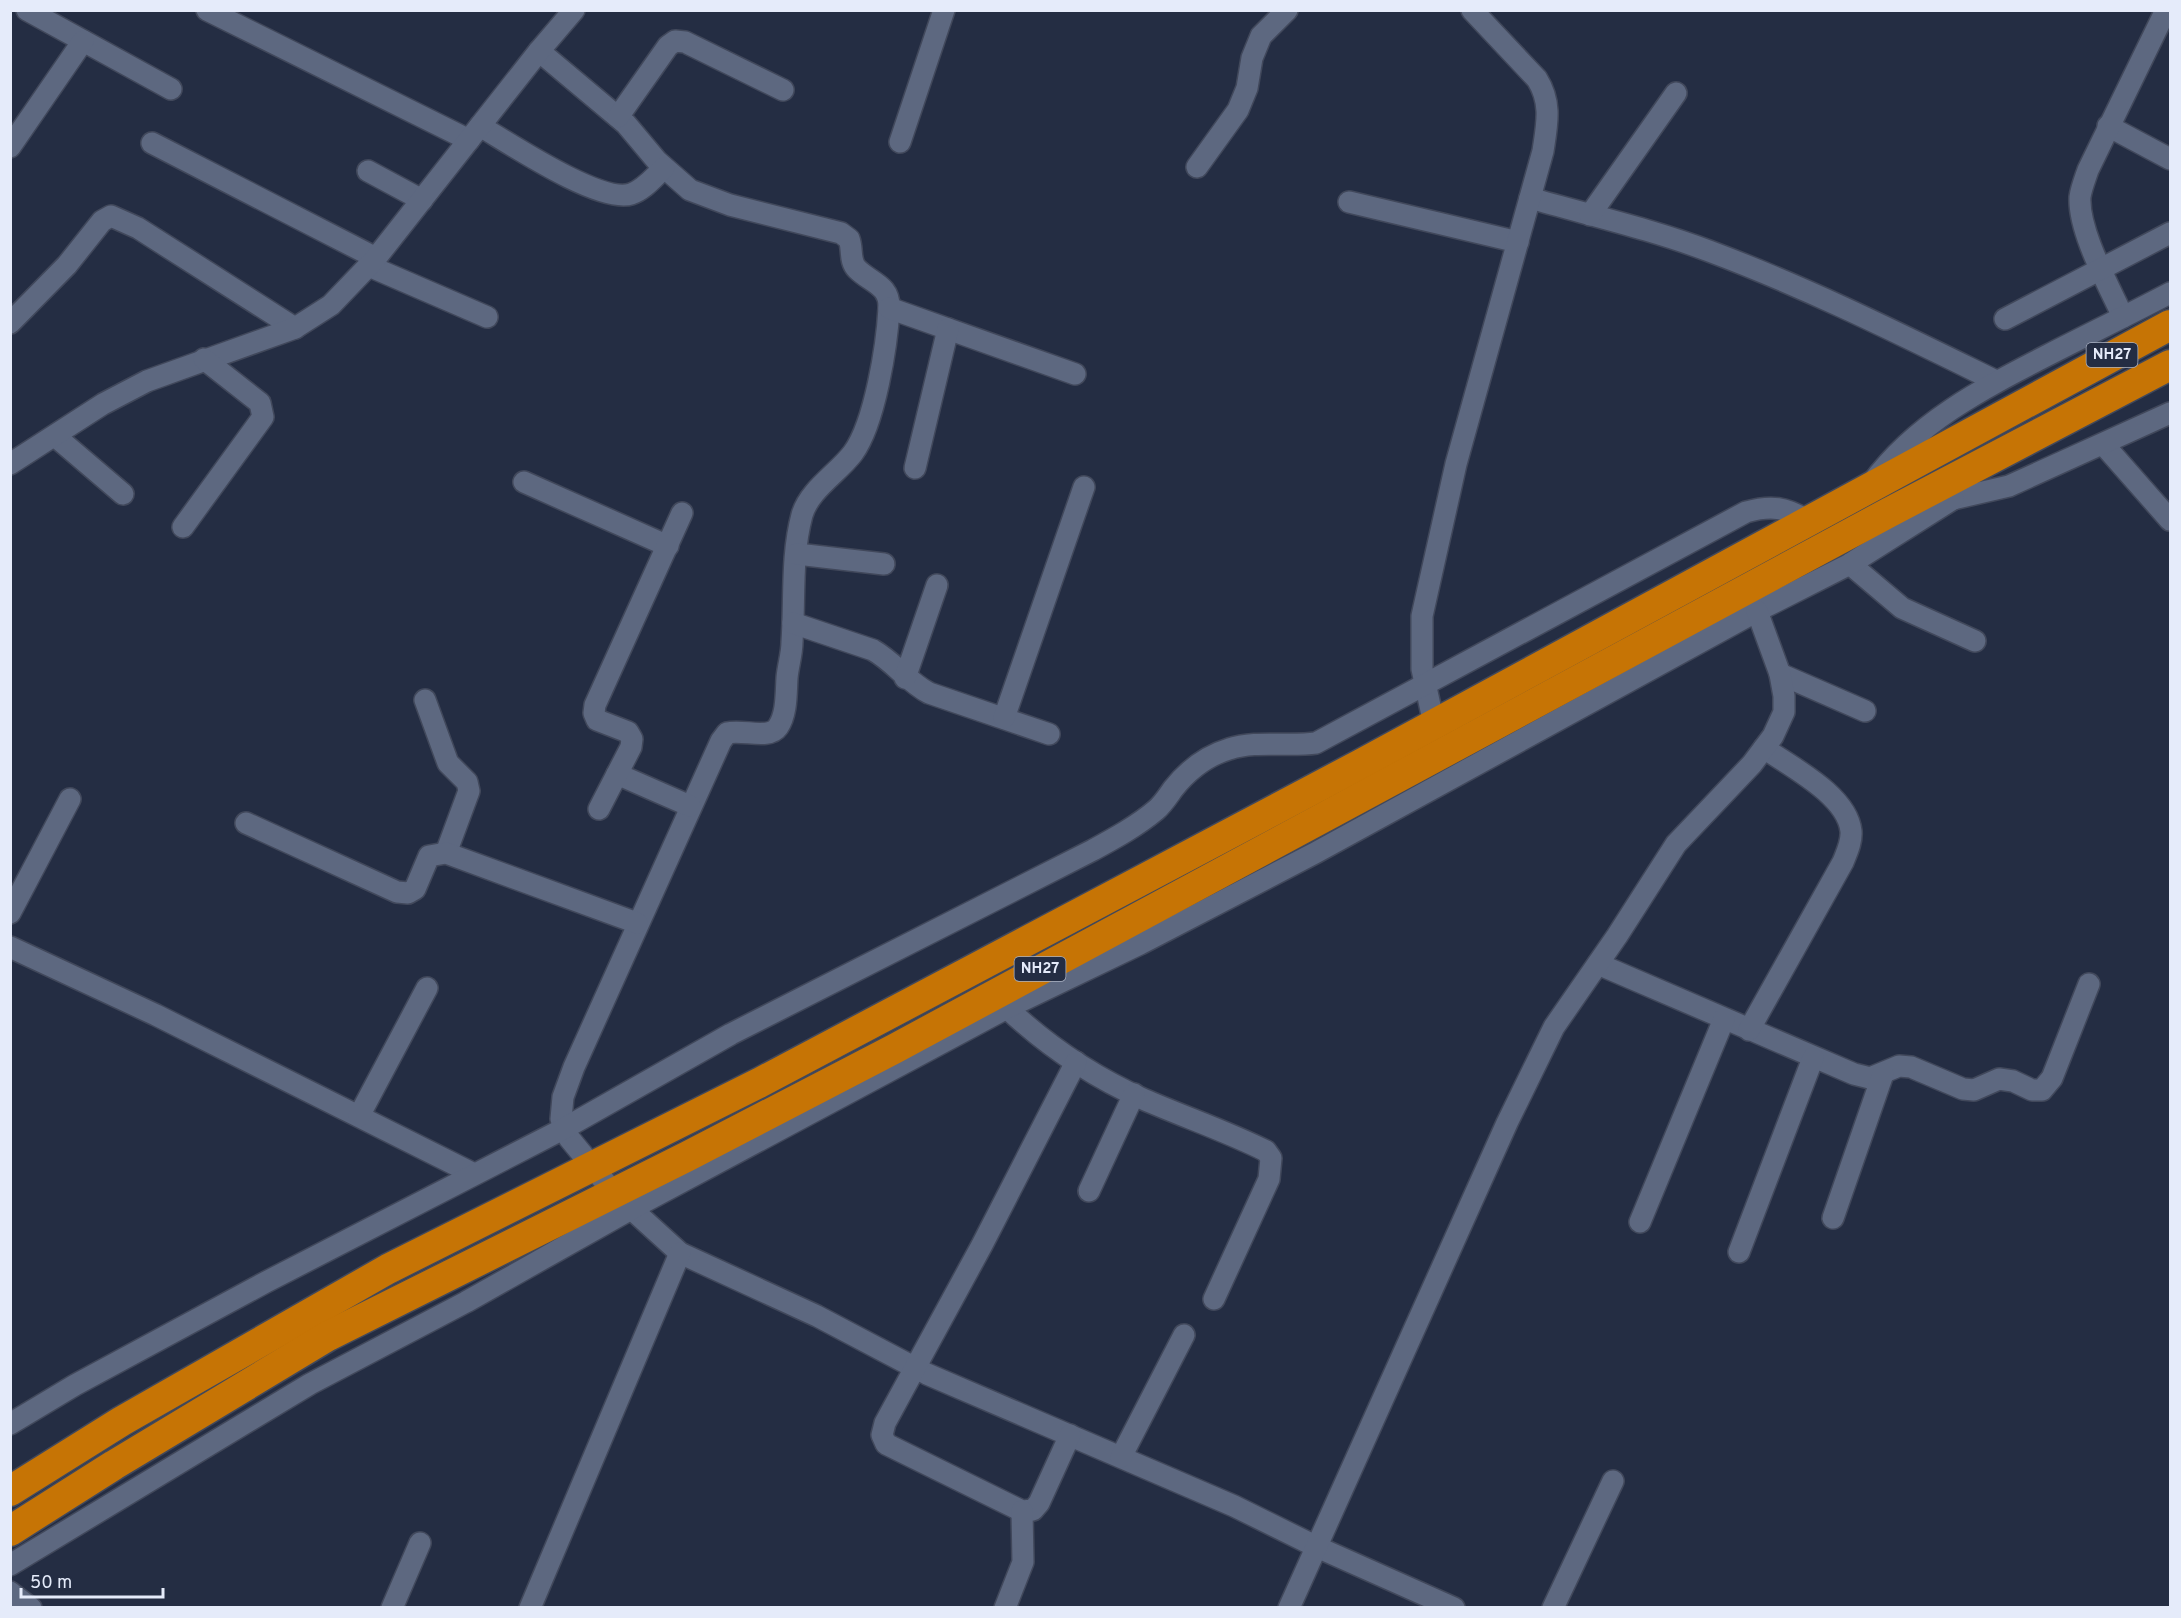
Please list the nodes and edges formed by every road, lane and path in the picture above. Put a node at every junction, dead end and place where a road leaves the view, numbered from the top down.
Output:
1 (207, 10) edge
2 (574, 10) edge
3 (944, 10) edge
4 (1287, 10) edge
5 (1472, 10) edge
6 (2166, 10) edge
7 (38, 13) edge
8 (83, 41) junction
9 (538, 51) junction
10 (171, 89) dead end
11 (783, 90) dead end
12 (1676, 93) dead end
13 (618, 117) junction
14 (2108, 126) junction
15 (474, 133) junction
16 (900, 142) dead end
17 (152, 143) dead end
18 (10, 147) edge
19 (2170, 159) edge
20 (1197, 167) dead end
21 (664, 168) junction
22 (368, 171) dead end
23 (1530, 198) junction
24 (422, 200) junction
25 (1349, 202) dead end
26 (1590, 215) junction
27 (2170, 233) edge
28 (1518, 242) junction
29 (373, 262) junction
30 (2100, 268) junction
31 (2170, 293) edge
32 (889, 308) junction
33 (487, 317) dead end
34 (2123, 317) junction
35 (2005, 319) dead end
36 (10, 323) edge
37 (2170, 325) edge
38 (295, 328) junction
39 (948, 329) junction
40 (204, 359) junction
41 (2170, 365) edge
42 (1075, 374) dead end
43 (1996, 381) junction
44 (2170, 413) edge
45 (55, 436) junction
46 (2103, 445) junction
47 (10, 464) edge
48 (915, 468) dead end
49 (524, 482) dead end
50 (1084, 487) dead end
51 (1869, 489) junction
52 (123, 494) dead end
53 (1953, 499) junction
54 (682, 513) dead end
55 (1888, 513) junction
56 (2170, 520) edge
57 (1808, 521) junction
58 (183, 527) dead end
59 (668, 546) junction
60 (797, 554) junction
61 (884, 564) dead end
62 (1850, 564) junction
63 (937, 585) dead end
64 (1757, 611) junction
65 (793, 623) junction
66 (1975, 641) dead end
67 (1780, 675) junction
68 (905, 678) junction
69 (1425, 685) junction
70 (425, 700) dead end
71 (1865, 711) dead end
72 (1004, 718) junction
73 (1434, 724) junction
74 (1049, 734) dead end
75 (1764, 748) junction
76 (617, 774) junction
77 (70, 799) dead end
78 (690, 806) junction
79 (599, 809) dead end
80 (246, 824) dead end
81 (446, 853) junction
82 (10, 913) edge
83 (637, 923) junction
84 (10, 946) edge
85 (1598, 964) junction
86 (2089, 984) dead end
87 (428, 988) dead end
88 (1007, 1008) junction
89 (1724, 1019) junction
90 (1749, 1030) junction
91 (1812, 1058) junction
92 (1076, 1062) junction
93 (1883, 1074) junction
94 (1134, 1094) junction
95 (359, 1116) junction
96 (565, 1128) junction
97 (595, 1167) junction
98 (474, 1174) junction
99 (1089, 1191) dead end
100 (622, 1201) junction
101 (1833, 1218) dead end
102 (1640, 1222) dead end
103 (1739, 1251) dead end
104 (680, 1253) junction
105 (1214, 1299) dead end
106 (1184, 1335) dead end
107 (916, 1368) junction
108 (10, 1424) edge
109 (1070, 1435) junction
110 (1121, 1457) junction
111 (1613, 1481) dead end
112 (10, 1491) edge
113 (1022, 1511) junction
114 (10, 1531) edge
115 (420, 1543) dead end
116 (1317, 1547) junction
117 (10, 1565) edge
118 (10, 1592) edge
119 (31, 1608) edge
120 (392, 1608) edge
121 (530, 1608) edge
122 (1005, 1608) edge
123 (1289, 1608) edge
124 (1454, 1608) edge
125 (1553, 1608) edge

1 - 15 street
2 - 9 street
3 - 16 street
4 - 20 street
5 - 23 street
6 - 14 street
7 - 8 street
8 - 10 street
8 - 18 street
9 - 13 street
9 - 15 street
11 - 13 street
12 - 26 street
13 - 21 street
14 - 19 street
14 - 30 street
15 - 21 street
15 - 24 street
17 - 29 street
21 - 32 street
22 - 24 street
23 - 26 street
23 - 28 street
24 - 29 street
25 - 28 street
26 - 43 street
27 - 30 street
28 - 69 street
29 - 33 street
29 - 38 street
30 - 34 street
30 - 35 street
31 - 34 street
32 - 39 street
32 - 60 street
34 - 43 street
36 - 38 street
37 - 51 highway, NH27
38 - 40 street
39 - 42 street
39 - 48 street
40 - 45 street
40 - 58 street
41 - 55 highway, NH27
43 - 51 street
44 - 46 street
45 - 47 street
45 - 52 street
46 - 53 street
46 - 56 street
49 - 59 street
50 - 72 street
51 - 57 highway, NH27
53 - 55 street
53 - 62 street
54 - 59 street
55 - 100 highway, NH27
57 - 69 street
57 - 73 highway, NH27
59 - 76 street
60 - 61 street
60 - 65 street
62 - 64 street
62 - 66 street
63 - 68 street
64 - 67 street
64 - 88 street
65 - 68 street
65 - 78 street
67 - 71 street
67 - 75 street
68 - 72 street
69 - 73 street
69 - 96 street
70 - 81 street
72 - 74 street
73 - 97 highway, NH27
75 - 85 street
75 - 90 street
76 - 78 street
76 - 79 street
77 - 82 street
78 - 83 street
80 - 81 street
81 - 83 street
83 - 96 street
84 - 95 street
85 - 89 street
85 - 116 street
86 - 93 street
87 - 95 street
88 - 92 street
88 - 100 street
89 - 90 street
89 - 102 street
90 - 91 street
91 - 93 street
91 - 103 street
92 - 94 street
92 - 107 street
93 - 101 street
94 - 99 street
94 - 105 street
95 - 98 street
96 - 97 street
96 - 98 street
97 - 100 street
97 - 112 highway, NH27
98 - 108 street
100 - 104 street
100 - 114 highway, NH27
100 - 117 street
104 - 107 street
104 - 121 street
106 - 110 street
107 - 109 street
107 - 113 street
109 - 110 street
109 - 113 street
110 - 116 street
111 - 125 street
113 - 122 street
115 - 120 street
116 - 123 street
116 - 124 street
118 - 119 street

